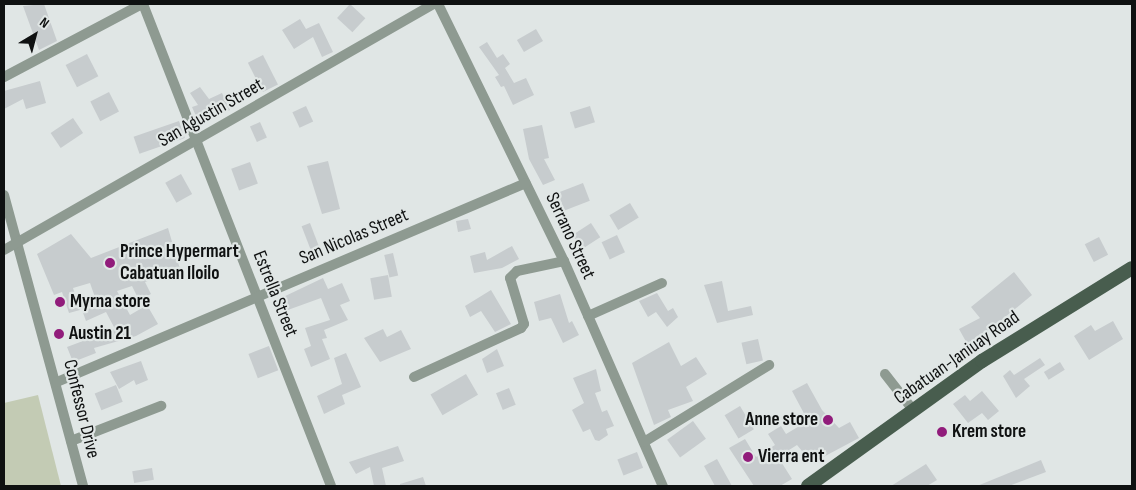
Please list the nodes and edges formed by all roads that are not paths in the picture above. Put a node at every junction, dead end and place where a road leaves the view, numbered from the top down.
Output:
1 (142, 4) edge
2 (434, 4) edge
3 (438, 4) edge
4 (4, 77) edge
5 (195, 143) junction
6 (526, 182) junction
7 (4, 195) edge
8 (18, 243) junction
9 (4, 250) edge
10 (564, 261) junction
11 (1132, 268) edge
12 (662, 283) dead end
13 (258, 297) junction
14 (588, 316) junction
15 (769, 365) dead end
16 (885, 374) dead end
17 (414, 377) dead end
18 (56, 382) junction
19 (161, 406) dead end
20 (913, 410) junction
21 (71, 441) junction
22 (644, 442) junction
23 (83, 486) edge
24 (331, 486) edge
25 (663, 486) edge
26 (808, 486) edge

1 - 4 street
1 - 5 street, Estrella Street
2 - 5 street, San Agustin Street
3 - 6 street, Serrano Street
5 - 8 street, San Agustin Street
5 - 13 street, Estrella Street
6 - 10 street, Serrano Street
6 - 13 street, San Nicolas Street
7 - 8 street, Confessor Drive
8 - 9 street, San Agustin Street
8 - 18 street, Confessor Drive
10 - 14 street, Serrano Street
10 - 17 street
11 - 20 main road, Cabatuan-Janiuay Road
12 - 14 street
13 - 18 street, San Nicolas Street
13 - 24 street, Estrella Street
14 - 22 street, Serrano Street
15 - 22 street
16 - 20 street
18 - 21 street, Confessor Drive
19 - 21 street
20 - 26 main road, Cabatuan-Janiuay Road
21 - 23 street, Confessor Drive
22 - 25 street, Serrano Street

